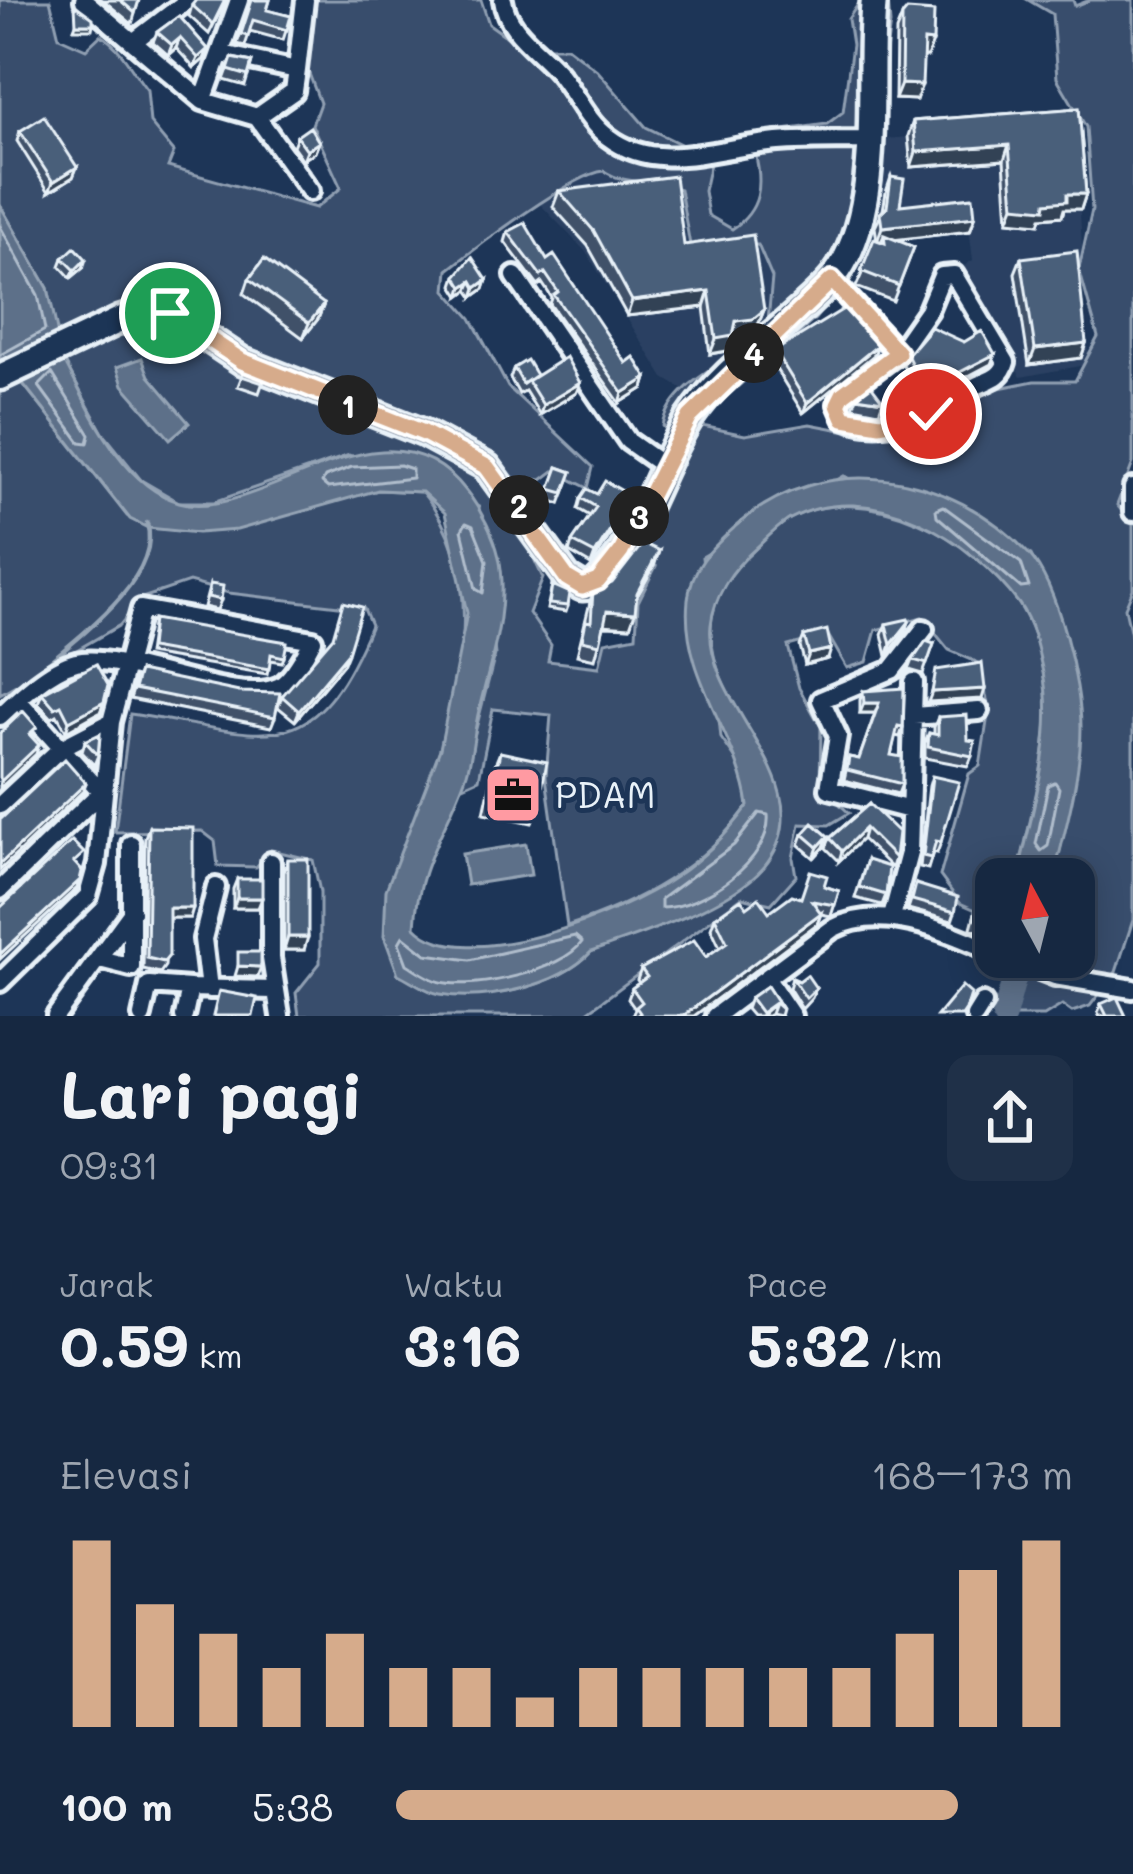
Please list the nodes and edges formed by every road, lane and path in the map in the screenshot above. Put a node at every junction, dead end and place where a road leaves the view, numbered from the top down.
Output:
1 (188, 0) edge
2 (239, 0) edge
3 (305, 0) edge
4 (503, 0) edge
5 (874, 0) edge
6 (90, 2) edge
7 (134, 42) junction
8 (221, 54) junction
9 (297, 70) junction
10 (202, 101) junction
11 (257, 117) junction
12 (870, 140) junction
13 (310, 191) dead end
14 (515, 276) dead end
15 (832, 280) junction
16 (898, 353) junction
17 (0, 377) edge
18 (665, 466) junction
19 (1133, 488) edge
20 (1133, 512) edge
21 (924, 629) dead end
22 (127, 669) junction
23 (914, 682) dead end
24 (18, 700) junction
25 (979, 711) dead end
26 (0, 716) edge
27 (914, 716) junction
28 (111, 722) junction
29 (62, 748) junction
30 (101, 792) junction
31 (0, 805) edge
32 (910, 810) junction
33 (130, 844) dead end
34 (271, 862) dead end
35 (215, 886) dead end
36 (0, 890) edge
37 (132, 912) junction
38 (892, 917) junction
39 (975, 946) edge
40 (100, 959) junction
41 (1066, 978) edge
42 (767, 980) junction
43 (0, 982) edge
44 (200, 989) junction
45 (1133, 989) edge
46 (273, 990) junction
47 (56, 1016) edge
48 (142, 1016) edge
49 (184, 1016) edge
50 (280, 1016) edge
51 (716, 1016) edge
52 (792, 1016) edge

1 - 7 street
2 - 8 street
3 - 9 street
4 - 12 street
5 - 12 main road
6 - 7 street
7 - 10 street
8 - 9 street
8 - 10 street
9 - 11 street
10 - 11 street
11 - 13 street
12 - 15 main road
14 - 18 street
15 - 16 street
15 - 18 main road
16 - 16 street
17 - 18 main road
19 - 20 street
21 - 32 street
22 - 22 street
22 - 24 street
22 - 28 street
23 - 27 street
24 - 26 street
24 - 29 street
25 - 27 street
27 - 32 street
28 - 29 street
28 - 30 street
29 - 30 street
29 - 31 street
30 - 36 street
30 - 43 street
32 - 38 street
33 - 37 street
34 - 46 street
35 - 44 street
37 - 40 street
37 - 40 street
38 - 39 street
38 - 42 street
40 - 47 street
41 - 45 street
42 - 51 street
42 - 52 street
44 - 46 street
44 - 48 street
44 - 49 street
46 - 50 street

